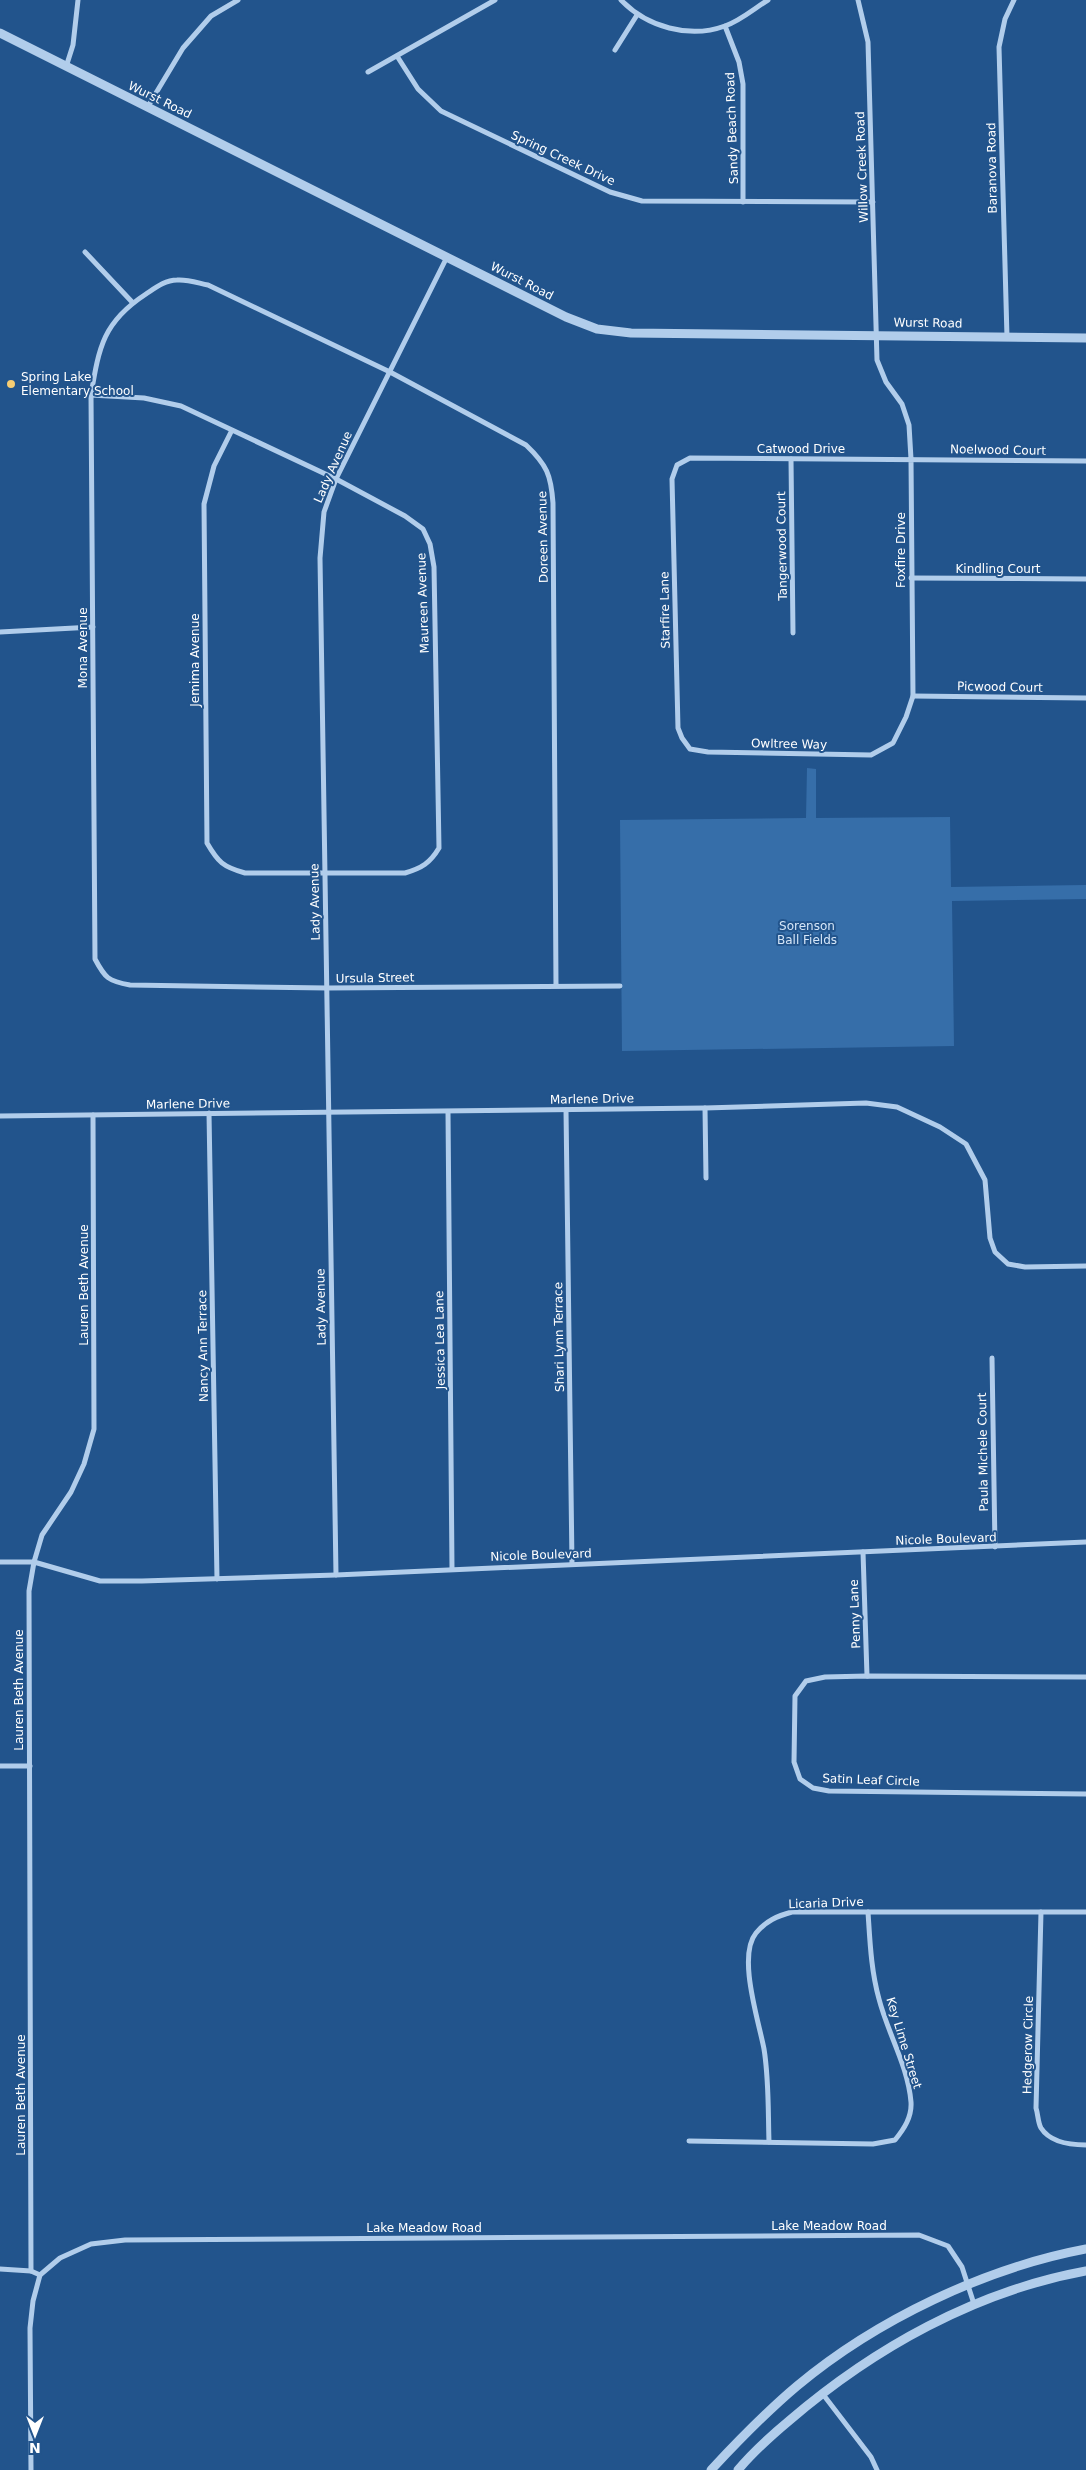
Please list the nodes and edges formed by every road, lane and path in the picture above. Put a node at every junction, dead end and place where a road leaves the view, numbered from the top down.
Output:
1 (78, 0) edge
2 (238, 0) edge
3 (495, 0) edge
4 (621, 0) edge
5 (768, 0) edge
6 (858, 0) edge
7 (1014, 0) edge
8 (638, 15) junction
9 (725, 26) junction
10 (0, 33) edge
11 (615, 50) dead end
12 (397, 56) junction
13 (66, 68) junction
14 (368, 72) dead end
15 (148, 108) junction
16 (743, 202) junction
17 (873, 202) junction
18 (85, 252) dead end
19 (447, 258) junction
20 (132, 303) junction
21 (877, 335) junction
22 (1007, 337) junction
23 (1086, 338) edge
24 (390, 372) junction
25 (90, 395) junction
26 (232, 430) junction
27 (690, 458) joint
28 (911, 458) junction
29 (791, 459) junction
30 (1086, 461) edge
31 (336, 479) junction
32 (911, 578) junction
33 (1086, 579) edge
34 (92, 627) junction
35 (0, 632) edge
36 (793, 633) dead end
37 (913, 696) junction
38 (1086, 698) edge
39 (708, 752) joint
40 (871, 755) joint
41 (324, 873) junction
42 (130, 985) joint
43 (556, 986) junction
44 (620, 986) dead end
45 (327, 988) junction
46 (705, 1108) junction
47 (566, 1110) junction
48 (328, 1112) junction
49 (448, 1112) junction
50 (209, 1113) junction
51 (93, 1115) junction
52 (0, 1116) edge
53 (706, 1178) dead end
54 (1086, 1266) edge
55 (992, 1358) dead end
56 (1086, 1542) edge
57 (995, 1546) junction
58 (863, 1552) junction
59 (0, 1562) edge
60 (34, 1562) junction
61 (572, 1564) junction
62 (452, 1569) junction
63 (336, 1575) junction
64 (218, 1579) junction
65 (867, 1676) junction
66 (1086, 1677) edge
67 (0, 1766) edge
68 (30, 1766) junction
69 (1086, 1794) edge
70 (868, 1912) junction
71 (1041, 1912) junction
72 (1086, 1912) edge
73 (689, 2141) dead end
74 (769, 2142) junction
75 (1086, 2145) edge
76 (1086, 2249) edge
77 (0, 2269) edge
78 (31, 2271) junction
79 (1086, 2271) edge
80 (40, 2275) junction
81 (968, 2286) junction
82 (974, 2304) junction
83 (822, 2392) junction
84 (31, 2470) edge
85 (710, 2470) edge
86 (738, 2470) edge
87 (876, 2470) edge

1 - 13 street
2 - 15 street
3 - 12 street
4 - 8 street
5 - 9 street
6 - 17 street, Willow Creek Road
7 - 22 street, Baranova Road
8 - 9 street
8 - 11 street
9 - 16 street, Sandy Beach Road
10 - 13 street, Wurst Road
12 - 14 street
12 - 16 street, Spring Creek Drive
13 - 15 street, Wurst Road
15 - 19 street, Wurst Road
16 - 17 street, Spring Creek Drive
17 - 21 street, Willow Creek Road
18 - 20 street
19 - 21 street, Wurst Road
19 - 24 street, Lady Avenue
20 - 24 street, Doreen Avenue
20 - 25 street, Mona Avenue
21 - 22 street, Wurst Road
21 - 28 street, Foxfire Drive
22 - 23 street, Wurst Road
24 - 31 street, Lady Avenue
24 - 43 street, Doreen Avenue
25 - 26 street, Maureen Avenue
25 - 34 street, Mona Avenue
26 - 31 street, Maureen Avenue
26 - 41 street, Jemima Avenue
27 - 29 street, Catwood Drive
27 - 39 street, Starfire Lane
28 - 29 street, Catwood Drive
28 - 30 street, Noelwood Court
28 - 32 street, Foxfire Drive
29 - 36 street, Tangerwood Court
31 - 41 street, Lady Avenue
31 - 41 street, Maureen Avenue
32 - 33 street, Kindling Court
32 - 37 street, Foxfire Drive
34 - 35 street
34 - 42 street, Mona Avenue
37 - 38 street, Picwood Court
37 - 40 street, Foxfire Drive
39 - 40 street, Owltree Way
41 - 45 street, Lady Avenue
42 - 45 street, Ursula Street
43 - 44 street, Ursula Street
43 - 45 street, Ursula Street
45 - 48 street, Lady Avenue
46 - 47 street, Marlene Drive
46 - 53 street
46 - 54 street, Marlene Drive
47 - 49 street, Marlene Drive
47 - 61 street, Shari Lynn Terrace
48 - 49 street, Marlene Drive
48 - 50 street, Marlene Drive
48 - 63 street, Lady Avenue
49 - 62 street, Jessica Lea Lane
50 - 51 street, Marlene Drive
50 - 64 street, Nancy Ann Terrace
51 - 52 street, Marlene Drive
51 - 60 street, Lauren Beth Avenue
55 - 57 street, Paula Michele Court
56 - 57 street, Nicole Boulevard
57 - 58 street, Nicole Boulevard
58 - 61 street, Nicole Boulevard
58 - 65 street, Penny Lane
59 - 60 street, Nicole Boulevard
60 - 64 street, Nicole Boulevard
60 - 68 street, Lauren Beth Avenue
61 - 62 street, Nicole Boulevard
62 - 63 street, Nicole Boulevard
63 - 64 street, Nicole Boulevard
65 - 66 street, Satin Leaf Circle
65 - 69 street, Satin Leaf Circle
67 - 68 street
68 - 78 street, Lauren Beth Avenue
70 - 71 street, Licaria Drive
70 - 74 street, Licaria Drive
70 - 74 street, Key Lime Street
71 - 72 street, Licaria Drive
71 - 75 street, Hedgerow Circle
73 - 74 street, Key Lime Street
76 - 81 street
77 - 78 street
78 - 80 street
79 - 82 street
80 - 81 street, Lake Meadow Road
80 - 84 street
81 - 82 street, Lake Meadow Road
81 - 85 street
82 - 83 street
83 - 86 street
83 - 87 street

